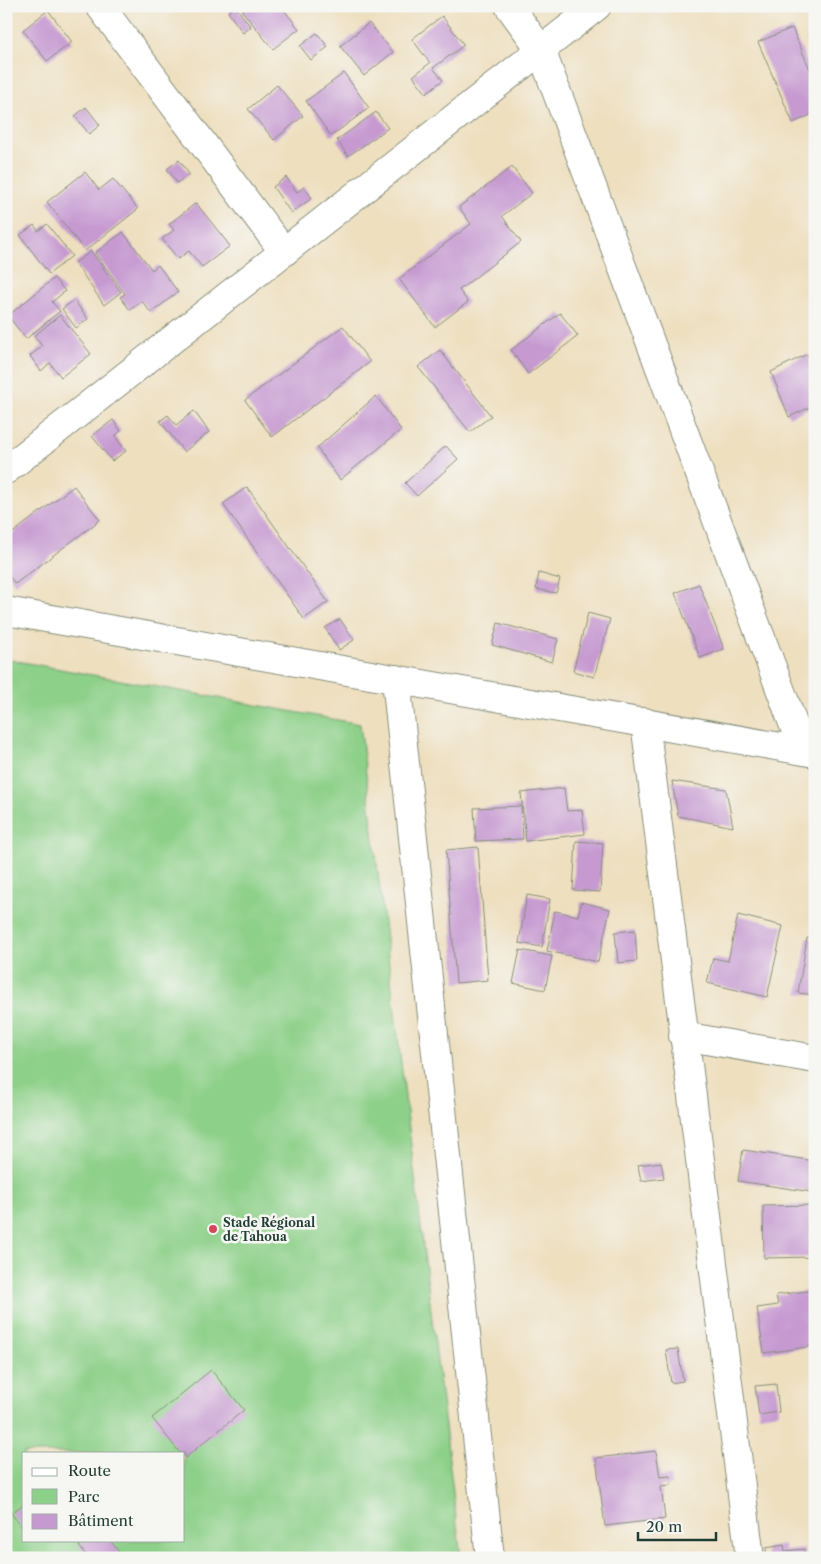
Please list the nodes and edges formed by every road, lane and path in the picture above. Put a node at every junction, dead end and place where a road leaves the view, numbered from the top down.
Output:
1 (100, 6) edge
2 (509, 6) edge
3 (598, 6) edge
4 (542, 50) junction
5 (284, 252) junction
6 (9, 463) edge
7 (6, 612) edge
8 (396, 678) junction
9 (645, 722) junction
10 (809, 752) edge
11 (683, 1036) junction
12 (815, 1059) edge
13 (490, 1558) edge
14 (750, 1558) edge

1 - 5 street
2 - 4 street
3 - 4 street
4 - 5 street
4 - 10 street
5 - 6 street
7 - 8 street
8 - 9 street
8 - 13 street
9 - 10 street
9 - 11 street
11 - 12 street
11 - 14 street

